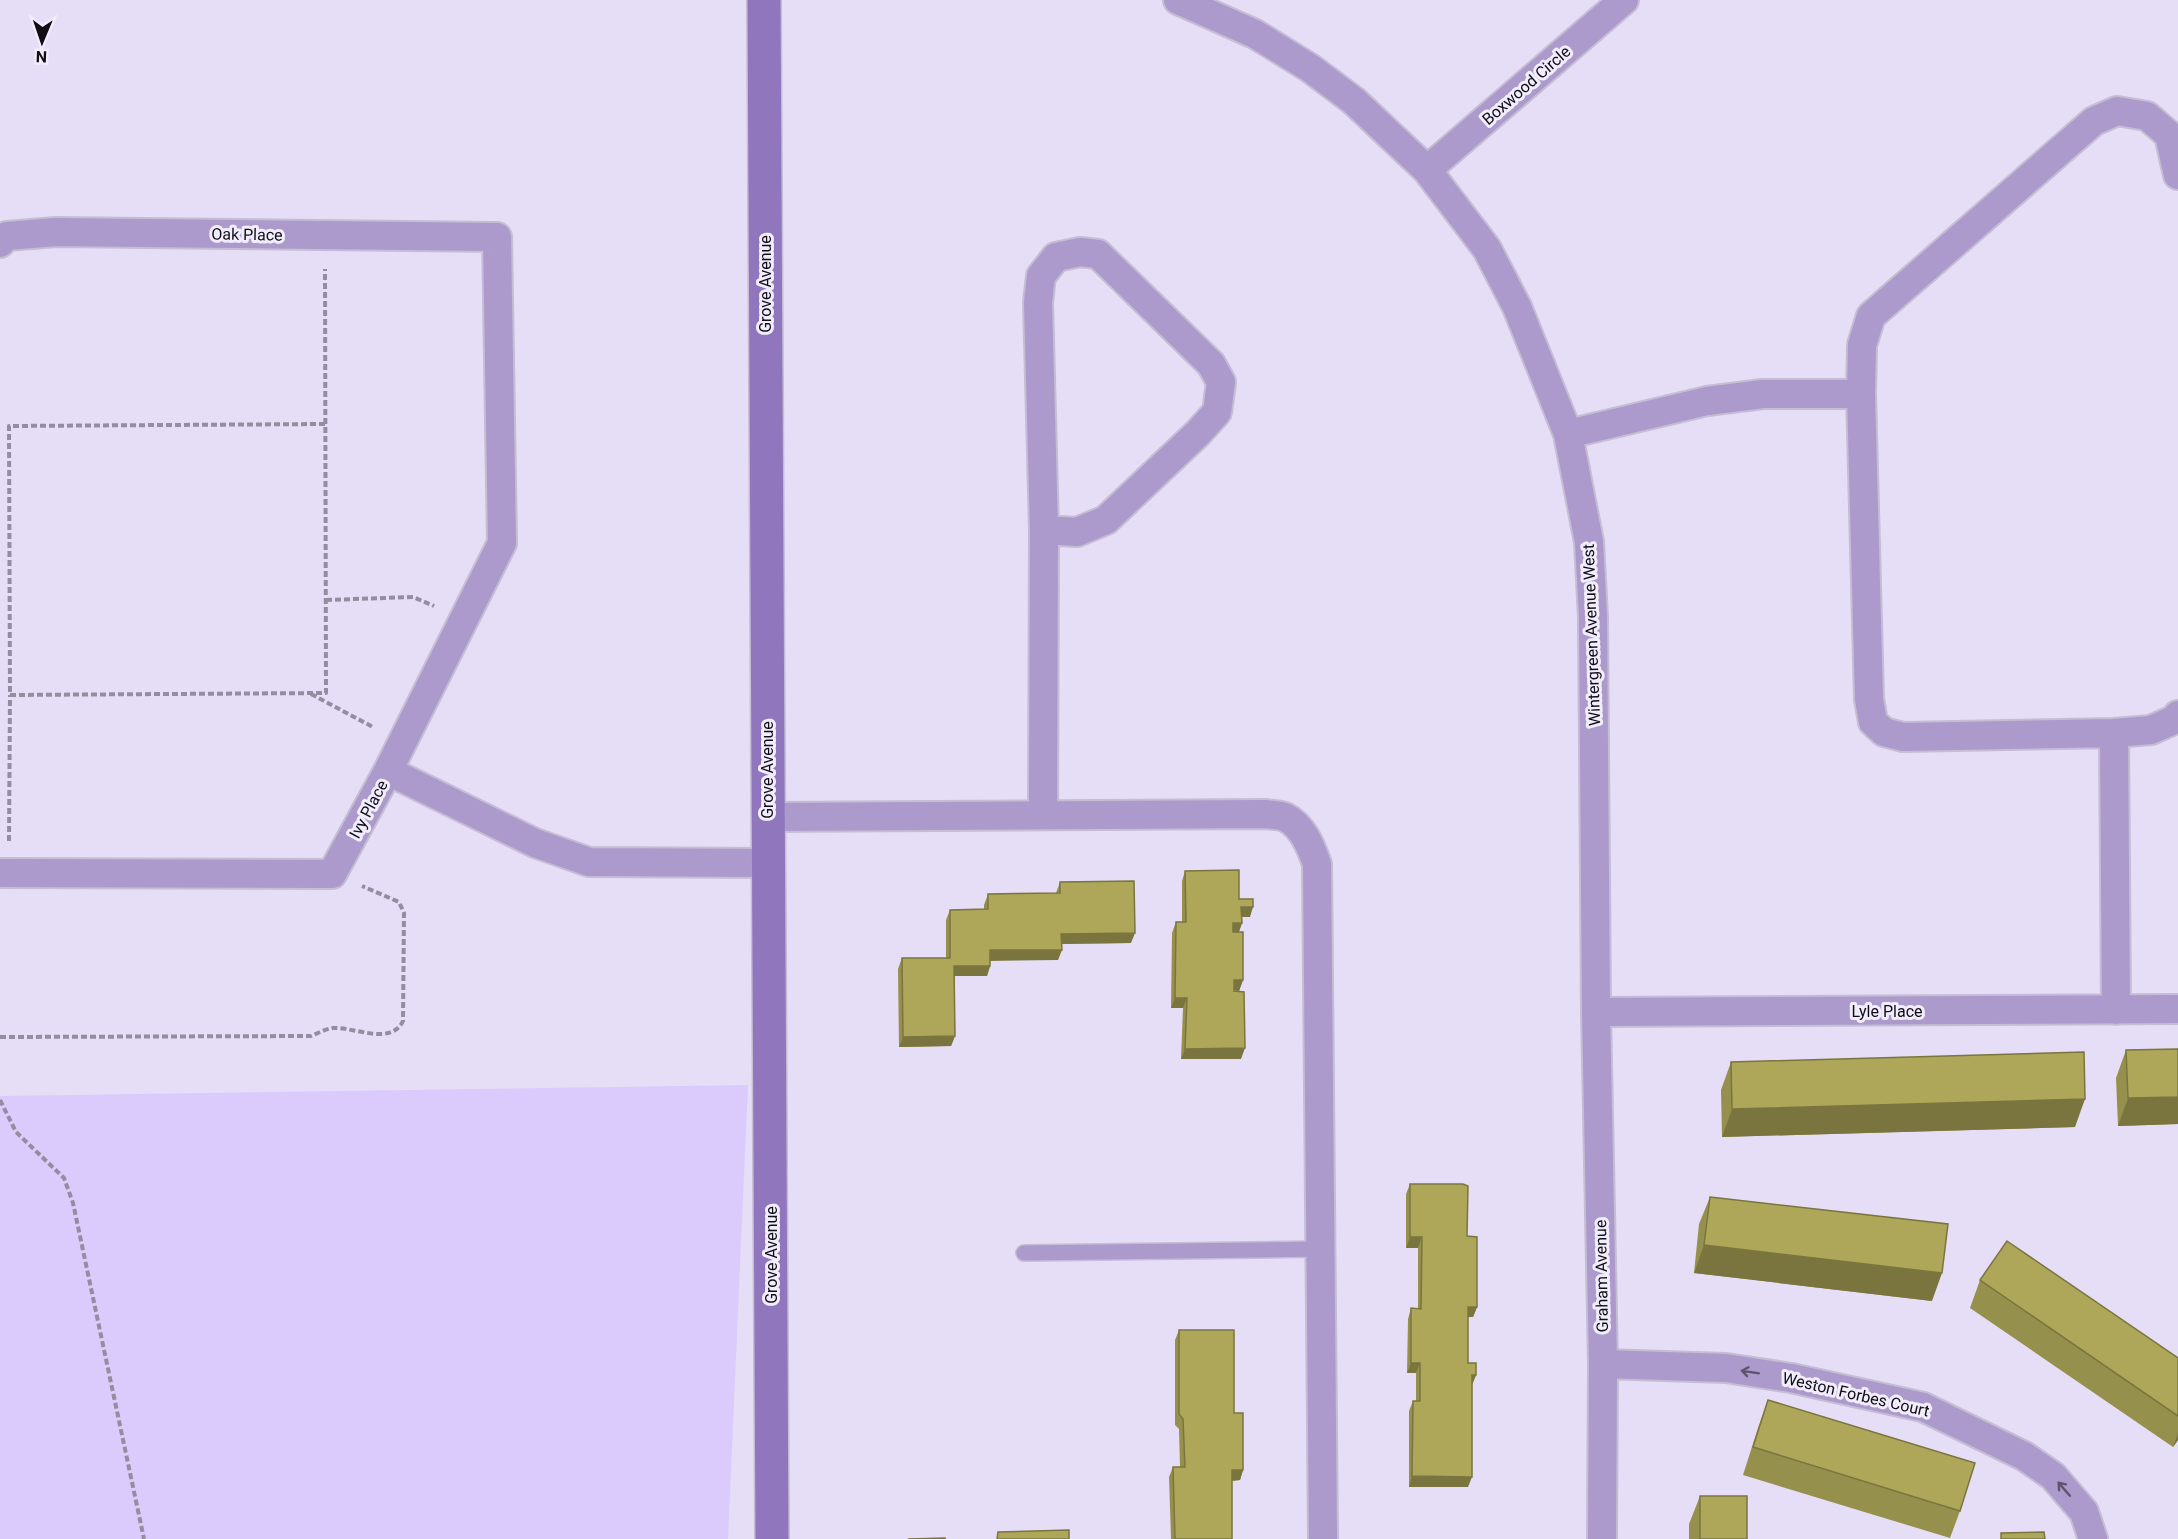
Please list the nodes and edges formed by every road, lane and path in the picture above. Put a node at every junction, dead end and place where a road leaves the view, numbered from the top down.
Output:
1 (764, 0) edge
2 (1178, 0) edge
3 (1624, 0) edge
4 (1427, 170) junction
5 (2178, 175) edge
6 (325, 235) junction
7 (0, 243) edge
8 (1861, 394) junction
9 (325, 424) junction
10 (1568, 434) junction
11 (1044, 530) junction
12 (326, 600) junction
13 (464, 618) junction
14 (310, 693) junction
15 (10, 695) junction
16 (2178, 715) edge
17 (2114, 733) junction
18 (402, 742) junction
19 (388, 771) junction
20 (1043, 815) junction
21 (767, 817) junction
22 (769, 863) junction
23 (5, 873) edge
24 (332, 874) junction
25 (2178, 1009) edge
26 (2116, 1010) junction
27 (1596, 1012) junction
28 (0, 1037) edge
29 (0, 1100) edge
30 (1322, 1249) junction
31 (1024, 1253) dead end
32 (1603, 1364) junction
33 (144, 1539) edge
34 (772, 1539) edge
35 (1323, 1539) edge
36 (1602, 1539) edge
37 (2093, 1539) edge

1 - 21 street, Grove Avenue
2 - 4 street, Wintergreen Avenue West
3 - 4 street, Boxwood Circle
4 - 10 street, Wintergreen Avenue West
5 - 8 street
6 - 7 street, Oak Place
6 - 9 path
6 - 13 street, Oak Place
8 - 10 street
8 - 17 street
9 - 12 path
9 - 15 path
10 - 27 street, Wintergreen Avenue West
11 - 11 street
11 - 20 street
12 - 13 path
12 - 14 path
13 - 18 street
14 - 15 path
14 - 18 path
15 - 23 path
16 - 17 street
17 - 26 street
18 - 19 street
19 - 22 street, Ivy Place
19 - 24 street, Ivy Place
20 - 21 street
20 - 30 street
21 - 22 street, Grove Avenue
22 - 34 street, Grove Avenue
23 - 24 street
24 - 28 path
25 - 26 street, Lyle Place
26 - 27 street, Lyle Place
27 - 32 street, Graham Avenue
29 - 33 path
30 - 31 lane
30 - 35 street
32 - 36 street, Graham Avenue
37 -> 32 street, Weston Forbes Court

